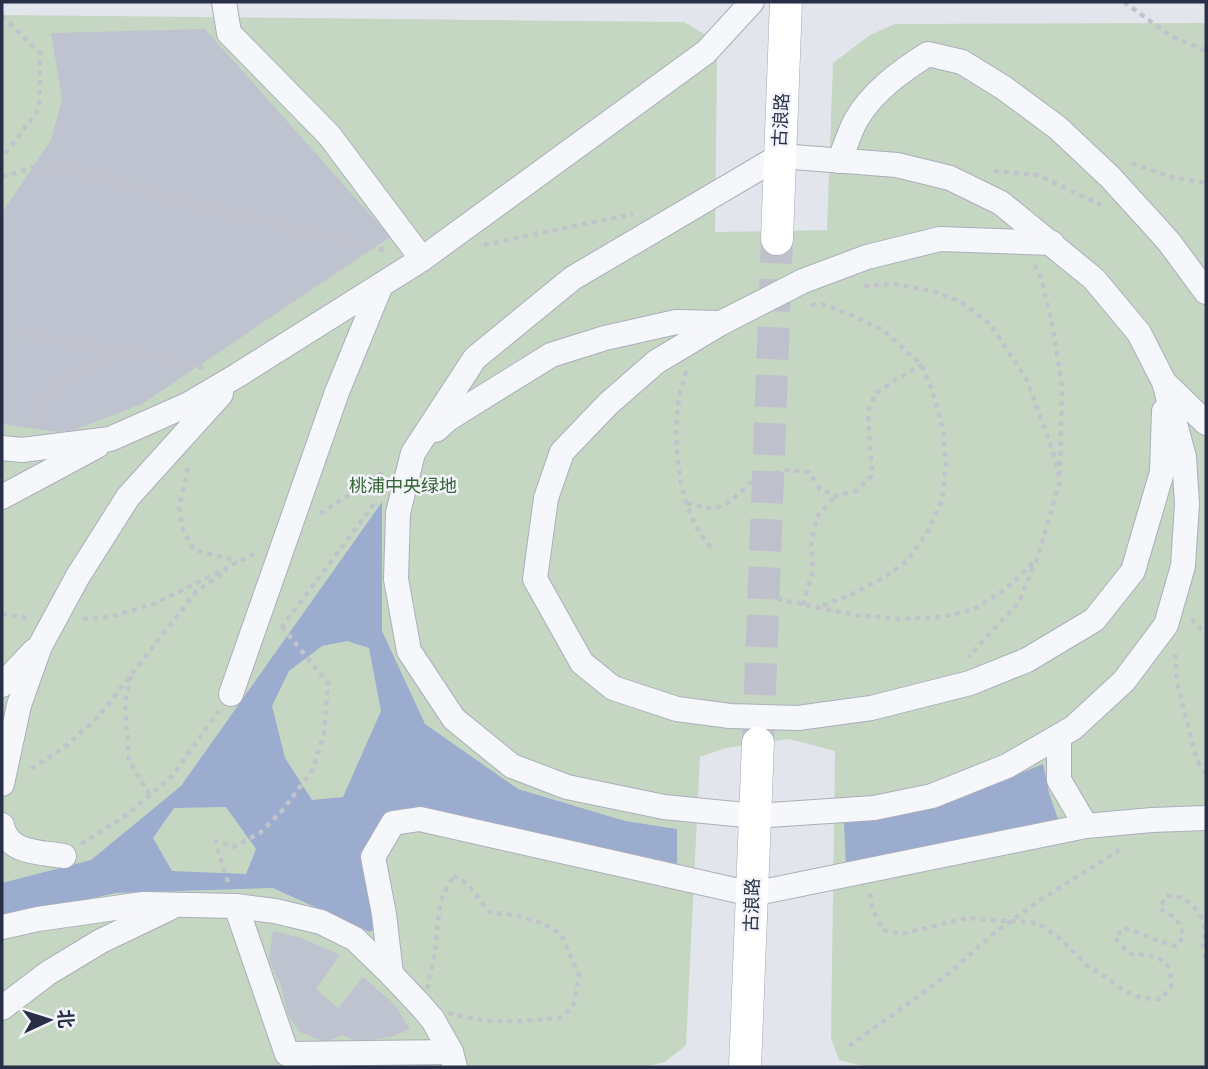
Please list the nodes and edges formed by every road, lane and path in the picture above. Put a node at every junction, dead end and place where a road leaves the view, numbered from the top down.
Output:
1 (224, 2) edge
2 (752, 2) edge
3 (786, 2) edge
4 (1124, 2) edge
5 (2, 16) edge
6 (1206, 51) edge
7 (780, 156) junction
8 (2, 158) edge
9 (839, 161) junction
10 (2, 177) edge
11 (950, 178) junction
12 (1107, 207) dead end
13 (644, 211) dead end
14 (776, 239) tunnel mouth
15 (1023, 242) junction
16 (1052, 243) junction
17 (474, 248) dead end
18 (422, 259) junction
19 (381, 285) junction
20 (852, 287) dead end
21 (1206, 292) edge
22 (804, 304) dead end
23 (721, 323) junction
24 (2, 330) edge
25 (117, 349) junction
26 (922, 365) junction
27 (687, 368) dead end
28 (237, 376) junction
29 (1164, 382) junction
30 (1206, 423) edge
31 (110, 439) junction
32 (12, 449) edge
33 (413, 453) junction
34 (191, 458) dead end
35 (1060, 481) junction
36 (835, 496) junction
37 (2, 497) edge
38 (687, 503) junction
39 (286, 538) junction
40 (713, 550) dead end
41 (1037, 559) junction
42 (239, 562) junction
43 (750, 586) dead end
44 (1176, 591) junction
45 (803, 605) junction
46 (816, 608) junction
47 (2, 614) edge
48 (54, 621) junction
49 (282, 627) dead end
50 (1206, 633) edge
51 (1174, 642) dead end
52 (40, 646) junction
53 (965, 660) dead end
54 (131, 675) junction
55 (2, 685) edge
56 (231, 694) dead end
57 (1059, 736) junction
58 (758, 744) tunnel mouth
59 (1206, 773) edge
60 (3, 776) edge
61 (2, 784) edge
62 (150, 795) dead end
63 (755, 816) junction
64 (1206, 818) edge
65 (2, 825) edge
66 (1086, 826) junction
67 (1123, 848) dead end
68 (64, 856) dead end
69 (882, 868) junction
70 (752, 894) junction
71 (177, 905) junction
72 (236, 906) junction
73 (1012, 920) junction
74 (2, 927) edge
75 (1206, 960) edge
76 (391, 974) junction
77 (2, 1008) edge
78 (422, 1008) junction
79 (849, 1046) dead end
80 (453, 1059) edge
81 (745, 1067) edge

1 - 18 street
2 - 18 street
3 - 7 main road, 古浪路
4 - 6 path
5 - 8 path
7 - 9 street
7 - 14 main road, 古浪路
7 - 33 street
9 - 11 street
9 - 21 street
10 - 18 path
11 - 12 path
11 - 16 street
13 - 17 path
15 - 16 street
15 - 23 street
15 - 35 path
16 - 29 street
18 - 19 street
19 - 28 street
19 - 39 street
20 - 35 path
22 - 26 path
23 - 29 street
23 - 33 street
24 - 25 path
25 - 28 path
25 - 32 path
26 - 36 path
26 - 46 path
27 - 38 path
28 - 31 street
28 - 48 street
29 - 30 street
29 - 44 street
31 - 32 street
31 - 37 street
33 - 39 path
33 - 63 street
34 - 42 path
35 - 41 path
36 - 38 path
36 - 45 path
38 - 40 path
39 - 42 path
39 - 56 street
41 - 46 path
41 - 53 path
42 - 48 path
42 - 54 path
43 - 45 path
44 - 50 path
44 - 57 street
45 - 46 path
47 - 48 path
48 - 52 street
49 - 72 path
51 - 59 path
52 - 55 street
52 - 60 street
54 - 60 path
54 - 62 path
57 - 63 street
57 - 66 street
58 - 63 main road, 古浪路
60 - 61 street
63 - 70 main road, 古浪路
64 - 66 street
65 - 68 street
66 - 69 street
67 - 73 path
69 - 70 street
69 - 73 path
70 - 76 street
70 - 81 main road, 古浪路
71 - 72 street
71 - 74 street
71 - 77 street
72 - 76 street
72 - 80 street
73 - 75 path
73 - 79 path
76 - 78 street
78 - 78 path
78 - 80 street

